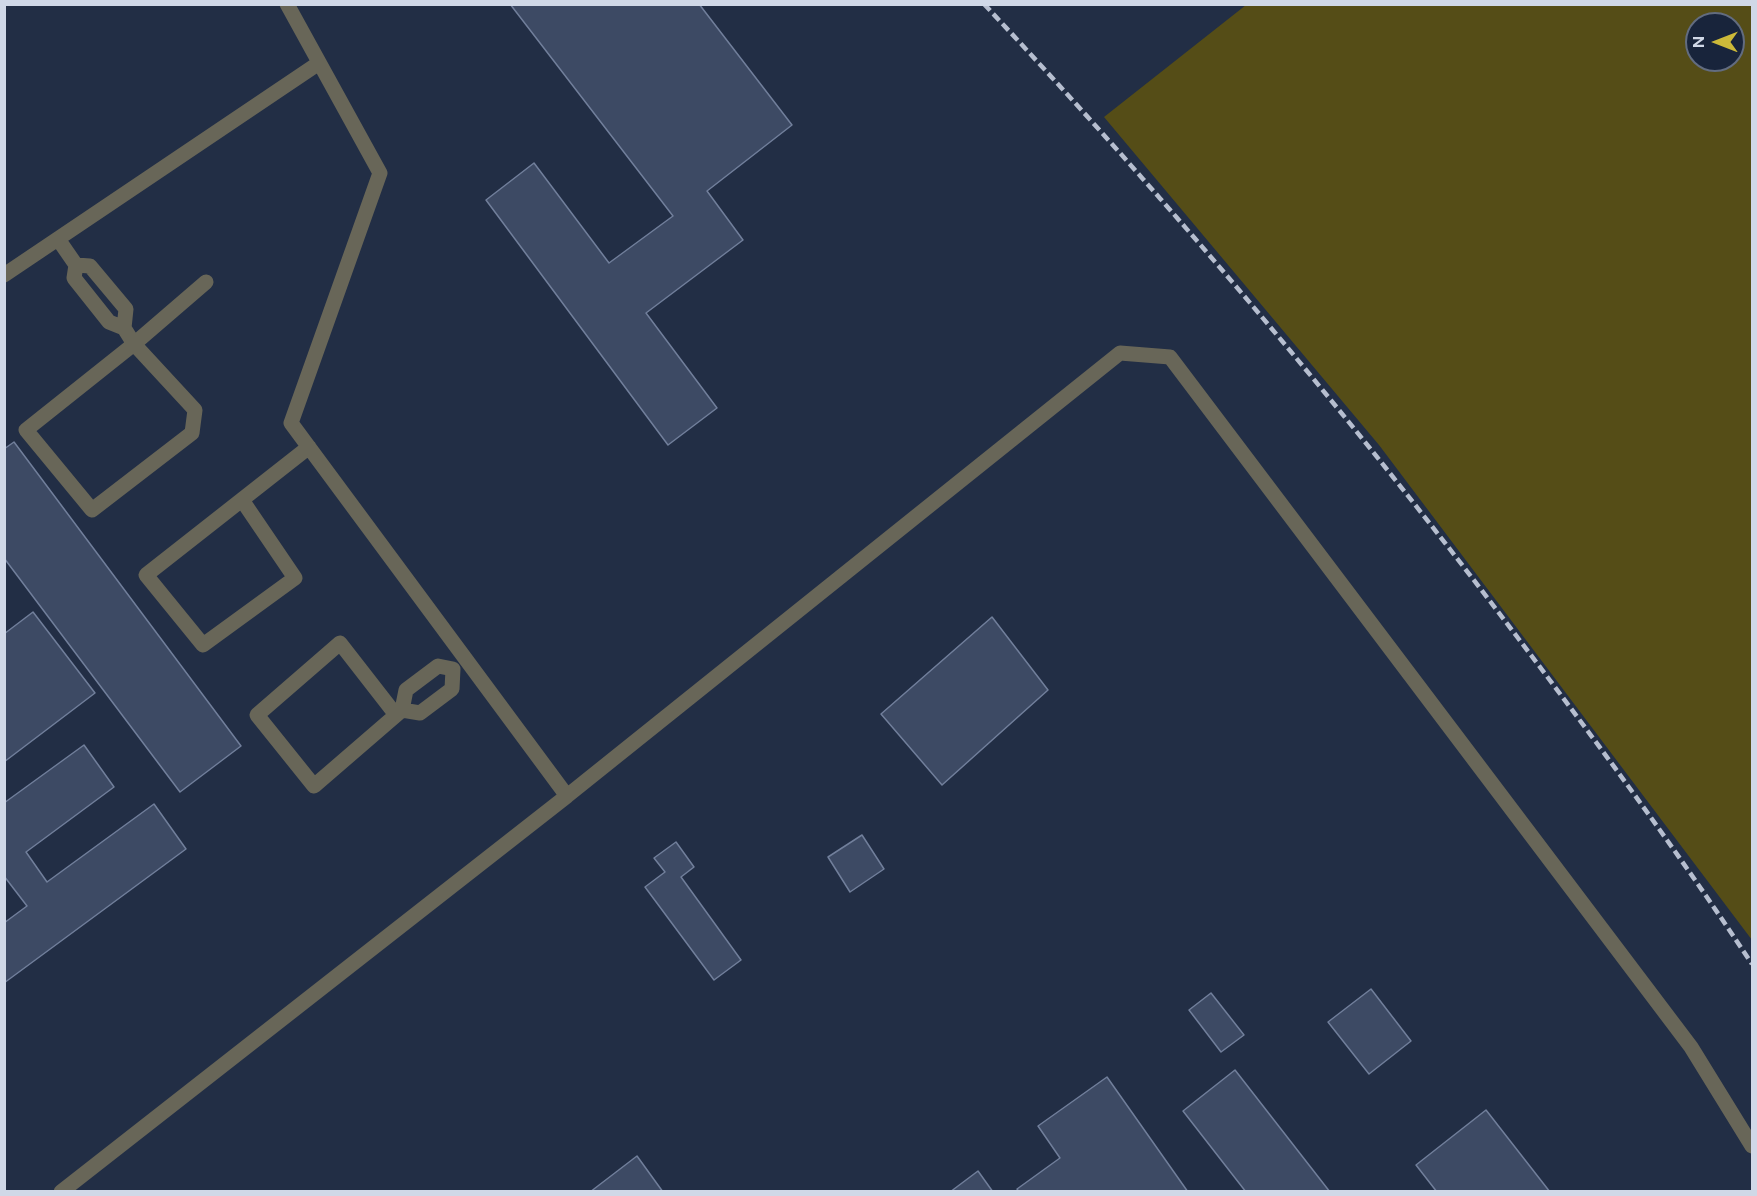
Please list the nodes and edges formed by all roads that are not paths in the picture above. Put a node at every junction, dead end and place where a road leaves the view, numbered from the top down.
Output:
1 (287, 4) edge
2 (319, 63) junction
3 (58, 239) junction
4 (4, 274) edge
5 (206, 282) dead end
6 (134, 344) junction
7 (309, 447) junction
8 (242, 500) junction
9 (465, 658) junction
10 (453, 669) junction
11 (399, 713) junction
12 (567, 796) junction
13 (1752, 1146) edge
14 (60, 1191) edge

1 - 2 lane
2 - 3 lane
2 - 7 lane
3 - 4 lane
3 - 6 lane
5 - 6 lane
6 - 6 lane
7 - 8 lane
7 - 9 lane
8 - 8 lane
9 - 10 lane
9 - 12 lane
10 - 11 lane
10 - 11 lane
11 - 11 lane
12 - 13 lane
12 - 14 lane

